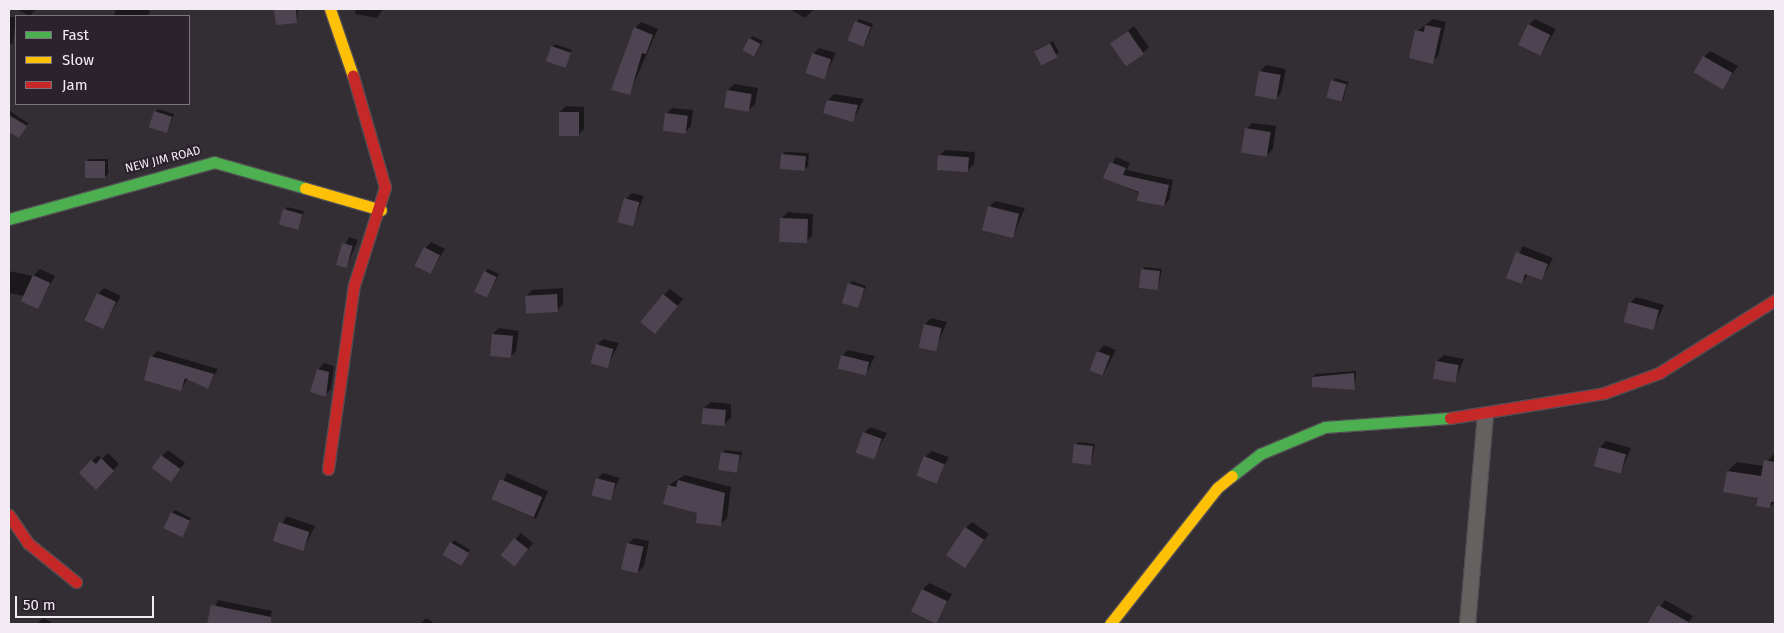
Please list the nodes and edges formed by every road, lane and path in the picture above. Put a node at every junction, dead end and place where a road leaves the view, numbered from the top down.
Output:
1 (330, 9) edge
2 (381, 210) junction
3 (9, 219) edge
4 (1775, 300) edge
5 (1486, 415) junction
6 (328, 469) dead end
7 (9, 514) edge
8 (76, 582) dead end
9 (1110, 624) edge
10 (1467, 624) edge

1 - 2 street
2 - 3 street, NEW JIM ROAD
2 - 6 street
4 - 5 street
5 - 9 street
5 - 10 street
7 - 8 street

